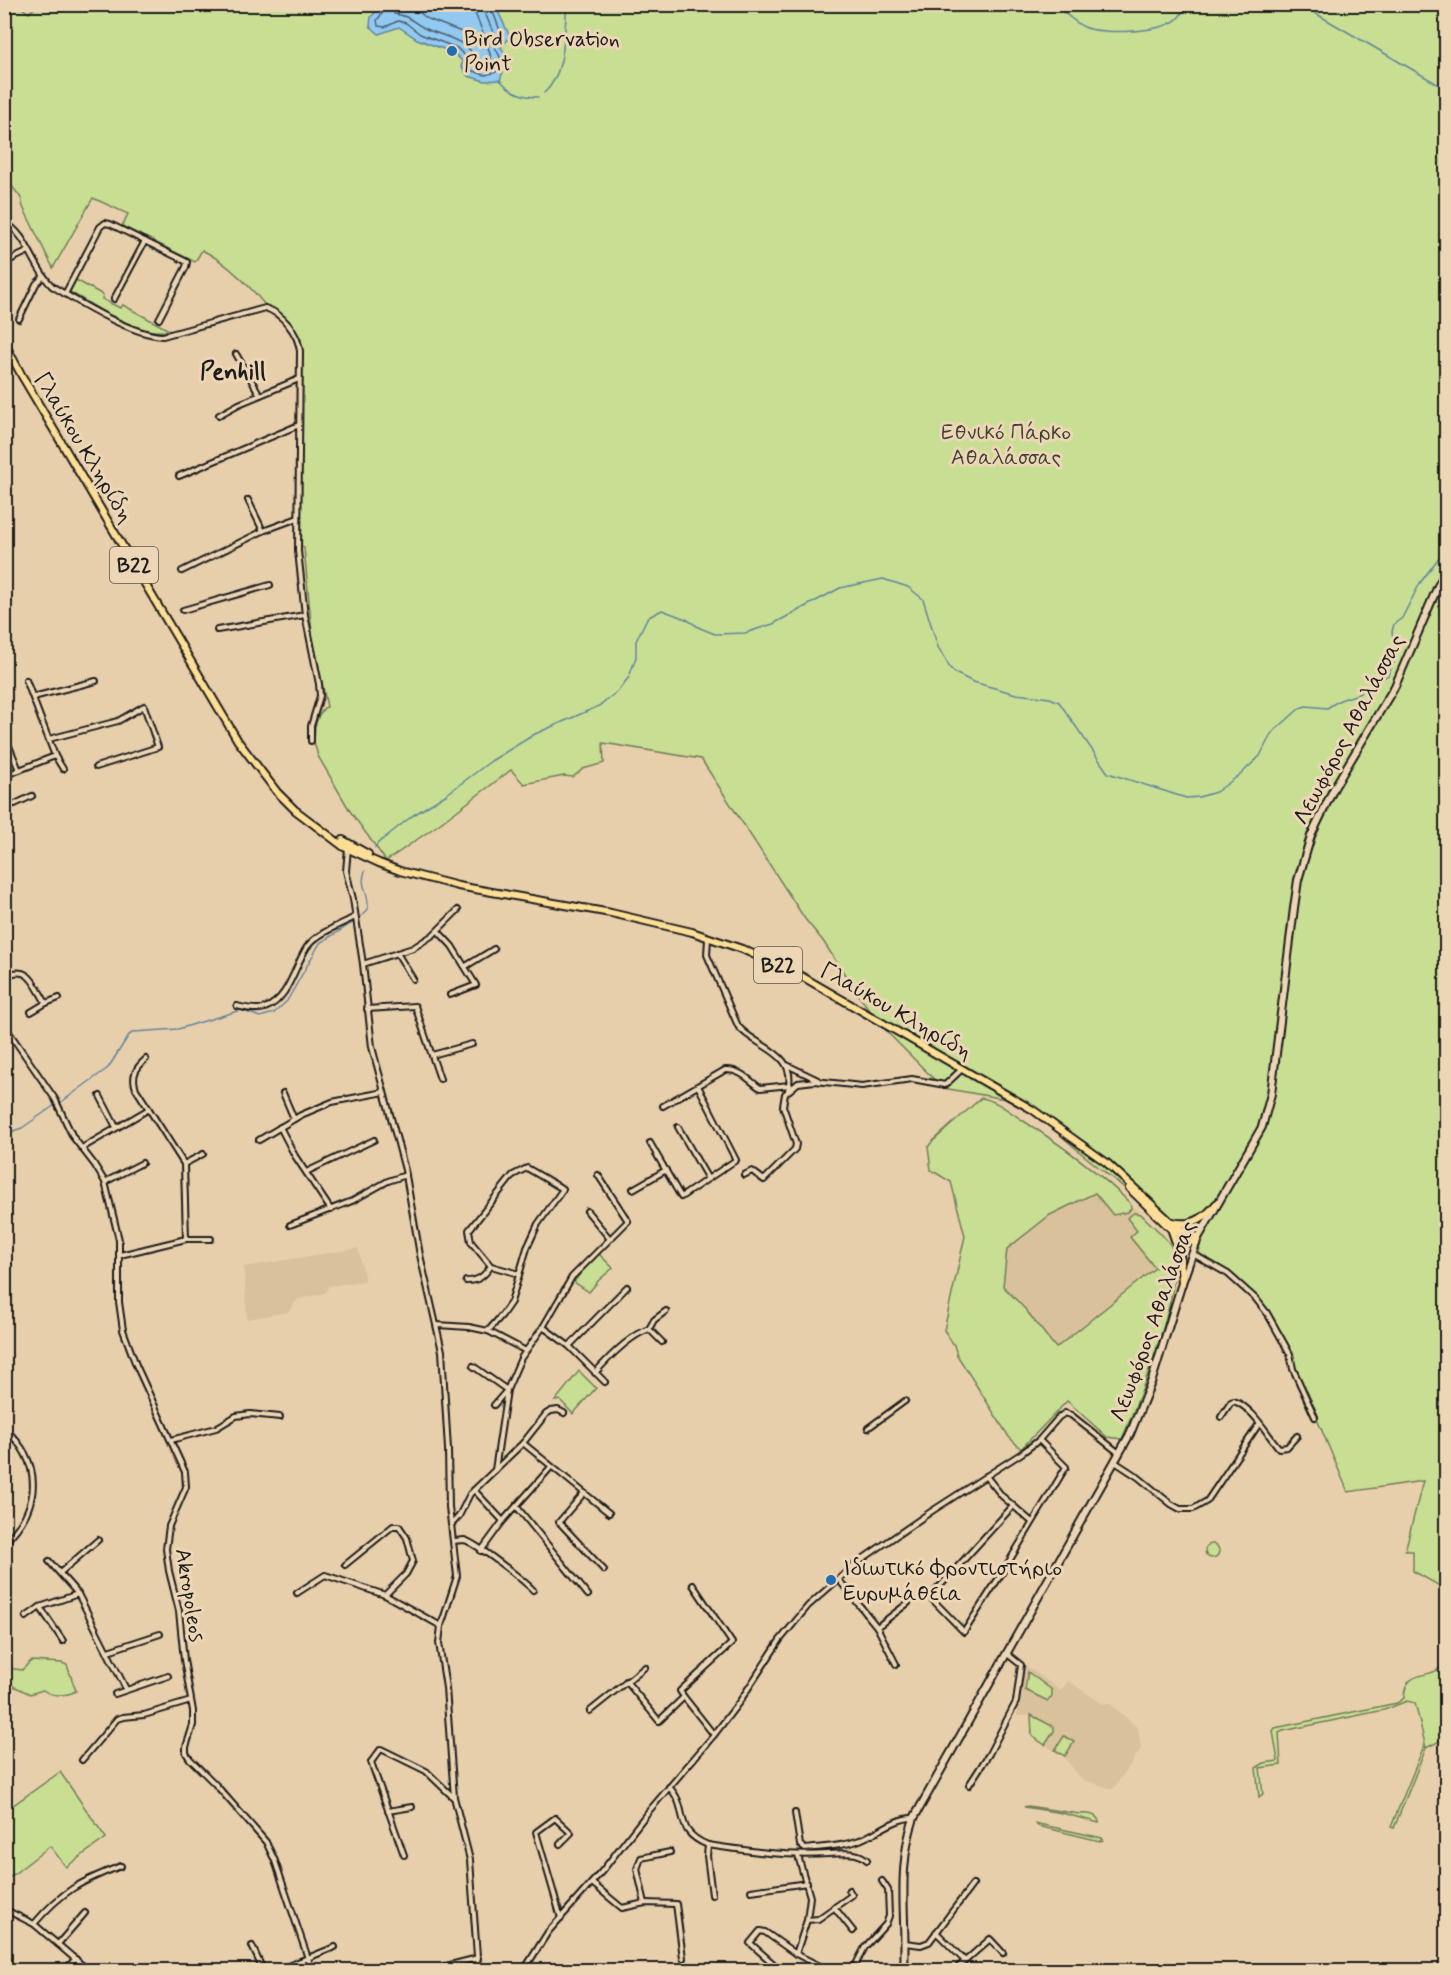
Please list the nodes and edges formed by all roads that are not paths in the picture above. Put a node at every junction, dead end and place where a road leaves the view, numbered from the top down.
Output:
1 (4, 222) edge
2 (145, 241) junction
3 (29, 251) junction
4 (4, 263) edge
5 (43, 277) junction
6 (65, 294) junction
7 (114, 299) dead end
8 (19, 319) dead end
9 (159, 319) dead end
10 (4, 342) edge
11 (236, 354) dead end
12 (299, 379) junction
13 (260, 395) junction
14 (219, 415) dead end
15 (299, 425) junction
16 (178, 476) dead end
17 (248, 500) dead end
18 (298, 518) junction
19 (263, 531) junction
20 (182, 571) dead end
21 (1446, 571) edge
22 (270, 585) dead end
23 (183, 610) dead end
24 (305, 615) junction
25 (217, 630) dead end
26 (26, 680) dead end
27 (96, 681) dead end
28 (33, 697) junction
29 (4, 734) edge
30 (49, 739) junction
31 (311, 741) dead end
32 (56, 756) junction
33 (96, 767) dead end
34 (19, 770) junction
35 (63, 770) dead end
36 (4, 776) edge
37 (32, 796) dead end
38 (15, 804) dead end
39 (348, 846) junction
40 (458, 910) dead end
41 (355, 917) junction
42 (438, 931) junction
43 (708, 938) junction
44 (494, 949) dead end
45 (398, 953) junction
46 (363, 964) junction
47 (466, 966) junction
48 (4, 977) edge
49 (413, 979) dead end
50 (450, 995) dead end
51 (59, 998) dead end
52 (46, 1002) junction
53 (237, 1006) dead end
54 (367, 1009) junction
55 (31, 1012) dead end
56 (4, 1025) edge
57 (472, 1044) dead end
58 (432, 1055) junction
59 (146, 1059) dead end
60 (786, 1064) junction
61 (962, 1068) junction
62 (440, 1079) dead end
63 (821, 1081) junction
64 (698, 1086) junction
65 (789, 1088) junction
66 (283, 1092) dead end
67 (384, 1092) junction
68 (100, 1096) dead end
69 (663, 1106) dead end
70 (149, 1109) junction
71 (294, 1119) junction
72 (280, 1126) junction
73 (116, 1127) junction
74 (678, 1127) dead end
75 (260, 1140) dead end
76 (374, 1140) dead end
77 (650, 1143) dead end
78 (82, 1148) junction
79 (203, 1154) dead end
80 (1094, 1154) junction
81 (142, 1163) dead end
82 (184, 1164) junction
83 (666, 1170) junction
84 (306, 1172) junction
85 (406, 1175) junction
86 (598, 1175) dead end
87 (744, 1175) dead end
88 (708, 1179) junction
89 (105, 1182) junction
90 (633, 1189) dead end
91 (1216, 1204) junction
92 (332, 1210) junction
93 (587, 1211) dead end
94 (1167, 1220) junction
95 (290, 1225) dead end
96 (1169, 1227) junction
97 (186, 1239) junction
98 (212, 1239) dead end
99 (610, 1239) junction
100 (1197, 1241) junction
101 (1192, 1254) junction
102 (120, 1255) junction
103 (491, 1266) junction
104 (519, 1274) junction
105 (466, 1281) dead end
106 (1182, 1283) junction
107 (627, 1287) dead end
108 (666, 1311) dead end
109 (437, 1325) junction
110 (543, 1327) junction
111 (649, 1329) junction
112 (488, 1331) junction
113 (662, 1342) dead end
114 (569, 1346) junction
115 (526, 1351) junction
116 (473, 1366) dead end
117 (595, 1373) junction
118 (605, 1382) dead end
119 (507, 1390) junction
120 (905, 1401) dead end
121 (494, 1405) dead end
122 (564, 1413) dead end
123 (280, 1417) dead end
124 (1221, 1417) dead end
125 (1315, 1417) dead end
126 (1259, 1424) junction
127 (4, 1428) edge
128 (868, 1428) dead end
129 (1297, 1436) dead end
130 (171, 1440) junction
131 (1039, 1440) junction
132 (523, 1443) junction
133 (1120, 1454) junction
134 (1115, 1462) junction
135 (551, 1467) junction
136 (495, 1471) junction
137 (986, 1476) junction
138 (474, 1490) junction
139 (584, 1493) junction
140 (1013, 1506) junction
141 (517, 1507) junction
142 (609, 1513) dead end
143 (503, 1521) junction
144 (1032, 1522) junction
145 (452, 1524) junction
146 (98, 1540) dead end
147 (454, 1541) junction
148 (4, 1543) edge
149 (481, 1551) junction
150 (49, 1561) dead end
151 (345, 1565) dead end
152 (604, 1570) dead end
153 (61, 1572) junction
154 (839, 1580) junction
155 (693, 1585) dead end
156 (533, 1590) dead end
157 (297, 1593) dead end
158 (78, 1594) junction
159 (588, 1594) dead end
160 (386, 1595) junction
161 (908, 1602) dead end
162 (40, 1607) junction
163 (26, 1617) dead end
164 (441, 1626) junction
165 (877, 1627) junction
166 (160, 1634) dead end
167 (63, 1641) dead end
168 (108, 1651) junction
169 (1006, 1653) junction
170 (896, 1664) dead end
171 (645, 1667) dead end
172 (168, 1677) dead end
173 (626, 1681) junction
174 (126, 1689) junction
175 (115, 1694) dead end
176 (684, 1697) junction
177 (191, 1701) junction
178 (590, 1711) dead end
179 (714, 1735) junction
180 (82, 1760) dead end
181 (969, 1785) dead end
182 (669, 1787) junction
183 (454, 1797) junction
184 (412, 1807) dead end
185 (388, 1811) junction
186 (795, 1813) dead end
187 (914, 1818) junction
188 (560, 1844) dead end
189 (708, 1845) junction
190 (670, 1852) dead end
191 (404, 1855) dead end
192 (798, 1856) junction
193 (867, 1860) dead end
194 (121, 1866) dead end
195 (882, 1881) dead end
196 (592, 1883) junction
197 (807, 1884) junction
198 (973, 1884) dead end
199 (849, 1890) dead end
200 (751, 1891) dead end
201 (712, 1895) dead end
202 (645, 1903) junction
203 (834, 1907) junction
204 (4, 1909) edge
205 (85, 1913) dead end
206 (561, 1918) junction
207 (807, 1920) junction
208 (34, 1924) junction
209 (853, 1931) dead end
210 (936, 1932) junction
211 (904, 1943) junction
212 (58, 1944) junction
213 (252, 1946) dead end
214 (335, 1947) dead end
215 (1003, 1953) dead end
216 (796, 1954) junction
217 (308, 1958) junction
218 (478, 1958) junction
219 (682, 1958) dead end
220 (76, 1959) junction
221 (965, 1961) junction
222 (776, 1966) dead end
223 (64, 1971) edge
224 (88, 1971) edge
225 (263, 1971) edge
226 (278, 1971) edge
227 (312, 1971) edge
228 (440, 1971) edge
229 (478, 1971) edge
230 (524, 1971) edge
231 (828, 1971) edge
232 (853, 1971) edge
233 (904, 1971) edge
234 (955, 1971) edge

1 - 3 street
2 - 6 street
2 - 7 street
2 - 9 street
3 - 4 street
3 - 5 street
5 - 6 street
5 - 8 street
6 - 12 street
10 - 39 main road, Γλαύκου Κληρίδη / B22
11 - 13 street
12 - 13 street
12 - 15 street
13 - 14 street
15 - 16 street
15 - 18 street
17 - 19 street
18 - 19 street
18 - 24 street
19 - 20 street
21 - 91 main road, Λεωφόρος Αθαλάσσας
22 - 23 street
24 - 25 street
24 - 31 street
26 - 28 street
27 - 28 street
28 - 30 street
29 - 34 street
30 - 32 street
30 - 33 street
32 - 34 street
32 - 35 street
34 - 36 street
37 - 38 street
39 - 41 street
39 - 43 main road, Γλαύκου Κληρίδη / B22
40 - 42 street
41 - 46 street
41 - 53 street
42 - 45 street
42 - 47 street
43 - 60 street
43 - 61 main road, Γλαύκου Κληρίδη / B22
44 - 47 street
45 - 46 street
45 - 49 street
46 - 54 street
47 - 50 street
48 - 52 street
51 - 52 street
52 - 55 street
54 - 58 street
54 - 67 street
56 - 78 street, Akropoleos
57 - 58 street
58 - 62 street
59 - 70 street
60 - 63 street
60 - 65 street
61 - 63 street
61 - 80 main road, Γλαύκου Κληρίδη / B22
63 - 65 street
64 - 65 street
64 - 69 street
64 - 88 street
65 - 87 street
66 - 71 street
67 - 71 street
67 - 85 street
68 - 73 street
70 - 73 street
70 - 82 street
71 - 72 street
72 - 75 street
72 - 84 street
73 - 78 street
74 - 88 street
76 - 84 street
77 - 83 street
78 - 89 street, Akropoleos
79 - 82 street
80 - 94 main road, Γλαύκου Κληρίδη / B22
80 - 96 main road, Γλαύκου Κληρίδη / B22
81 - 89 street
82 - 97 street
83 - 88 street
83 - 90 street
84 - 92 street
85 - 92 street
85 - 109 street
86 - 99 street
89 - 102 street, Akropoleos
91 - 94 main road
91 - 100 main road, Λεωφόρος Αθαλάσσας
92 - 95 street
93 - 99 street
94 - 100 main road, Γλαύκου Κληρίδη / B22
96 - 100 main road, Γλαύκου Κληρίδη / B22
96 - 106 main road
97 - 98 street
97 - 102 street
99 - 110 street
100 - 101 main road, Λεωφόρος Αθαλάσσας
101 - 106 main road, Λεωφόρος Αθαλάσσας
101 - 125 street
102 - 130 street, Akropoleos
103 - 104 street
103 - 104 street
103 - 105 street
104 - 112 street
106 - 133 main road, Λεωφόρος Αθαλάσσας
107 - 114 street
108 - 111 street
109 - 112 street
109 - 145 street
110 - 114 street
110 - 115 street
111 - 113 street
111 - 117 street
112 - 115 street
114 - 117 street
115 - 119 street
116 - 119 street
117 - 118 street
119 - 121 street
119 - 136 street
120 - 128 street
122 - 132 street
123 - 130 street
124 - 126 street
126 - 129 street
126 - 134 street
127 - 148 street
130 - 177 street, Akropoleos
131 - 133 street
131 - 137 street
131 - 144 street
132 - 135 street
132 - 136 street
133 - 134 main road, Λεωφόρος Αθαλάσσας
134 - 169 main road, Λεωφόρος Αθαλάσσας
135 - 139 street
135 - 141 street
136 - 138 street
137 - 140 street
137 - 154 street
138 - 143 street
138 - 145 street
139 - 142 street
139 - 152 street
140 - 144 street
140 - 144 street
141 - 143 street
141 - 159 street
143 - 149 street
145 - 147 street
146 - 153 street
147 - 149 street
147 - 164 street
149 - 156 street
150 - 153 street
151 - 160 street
153 - 158 street
154 - 165 street
154 - 179 street
155 - 176 street
157 - 160 street
158 - 162 street
158 - 168 street
160 - 164 street
161 - 165 street
162 - 163 street
162 - 167 street
164 - 183 street
165 - 170 street
166 - 168 street
168 - 174 street
169 - 181 street
169 - 187 main road, Λεωφόρος Αθαλάσσας
171 - 173 street
172 - 174 street
173 - 176 street
173 - 178 street
174 - 175 street
176 - 179 street
177 - 180 street
177 - 217 street, Akropoleos
179 - 182 street
182 - 189 street
182 - 196 street
183 - 185 street
183 - 218 street
184 - 185 street
185 - 191 street
186 - 187 street
187 - 211 main road, Λεωφόρος Αθαλάσσας
188 - 206 street
189 - 192 street
189 - 201 street
190 - 202 street
192 - 193 street
192 - 197 street
194 - 208 street
195 - 232 street
196 - 202 street
196 - 206 street
197 - 200 street
197 - 207 street
198 - 210 street
199 - 203 street
202 - 219 street
203 - 207 street
203 - 209 street
204 - 208 street
205 - 212 street
206 - 230 street
207 - 216 street
208 - 212 street
210 - 211 street
210 - 221 street
211 - 233 main road, Λεωφόρος Αθαλάσσας
212 - 220 street
213 - 225 street
214 - 217 street
215 - 221 street
216 - 222 street
216 - 231 street
217 - 226 street
217 - 227 street, Akropoleos
218 - 228 street
218 - 229 street
220 - 223 street
220 - 224 street
221 - 234 street

